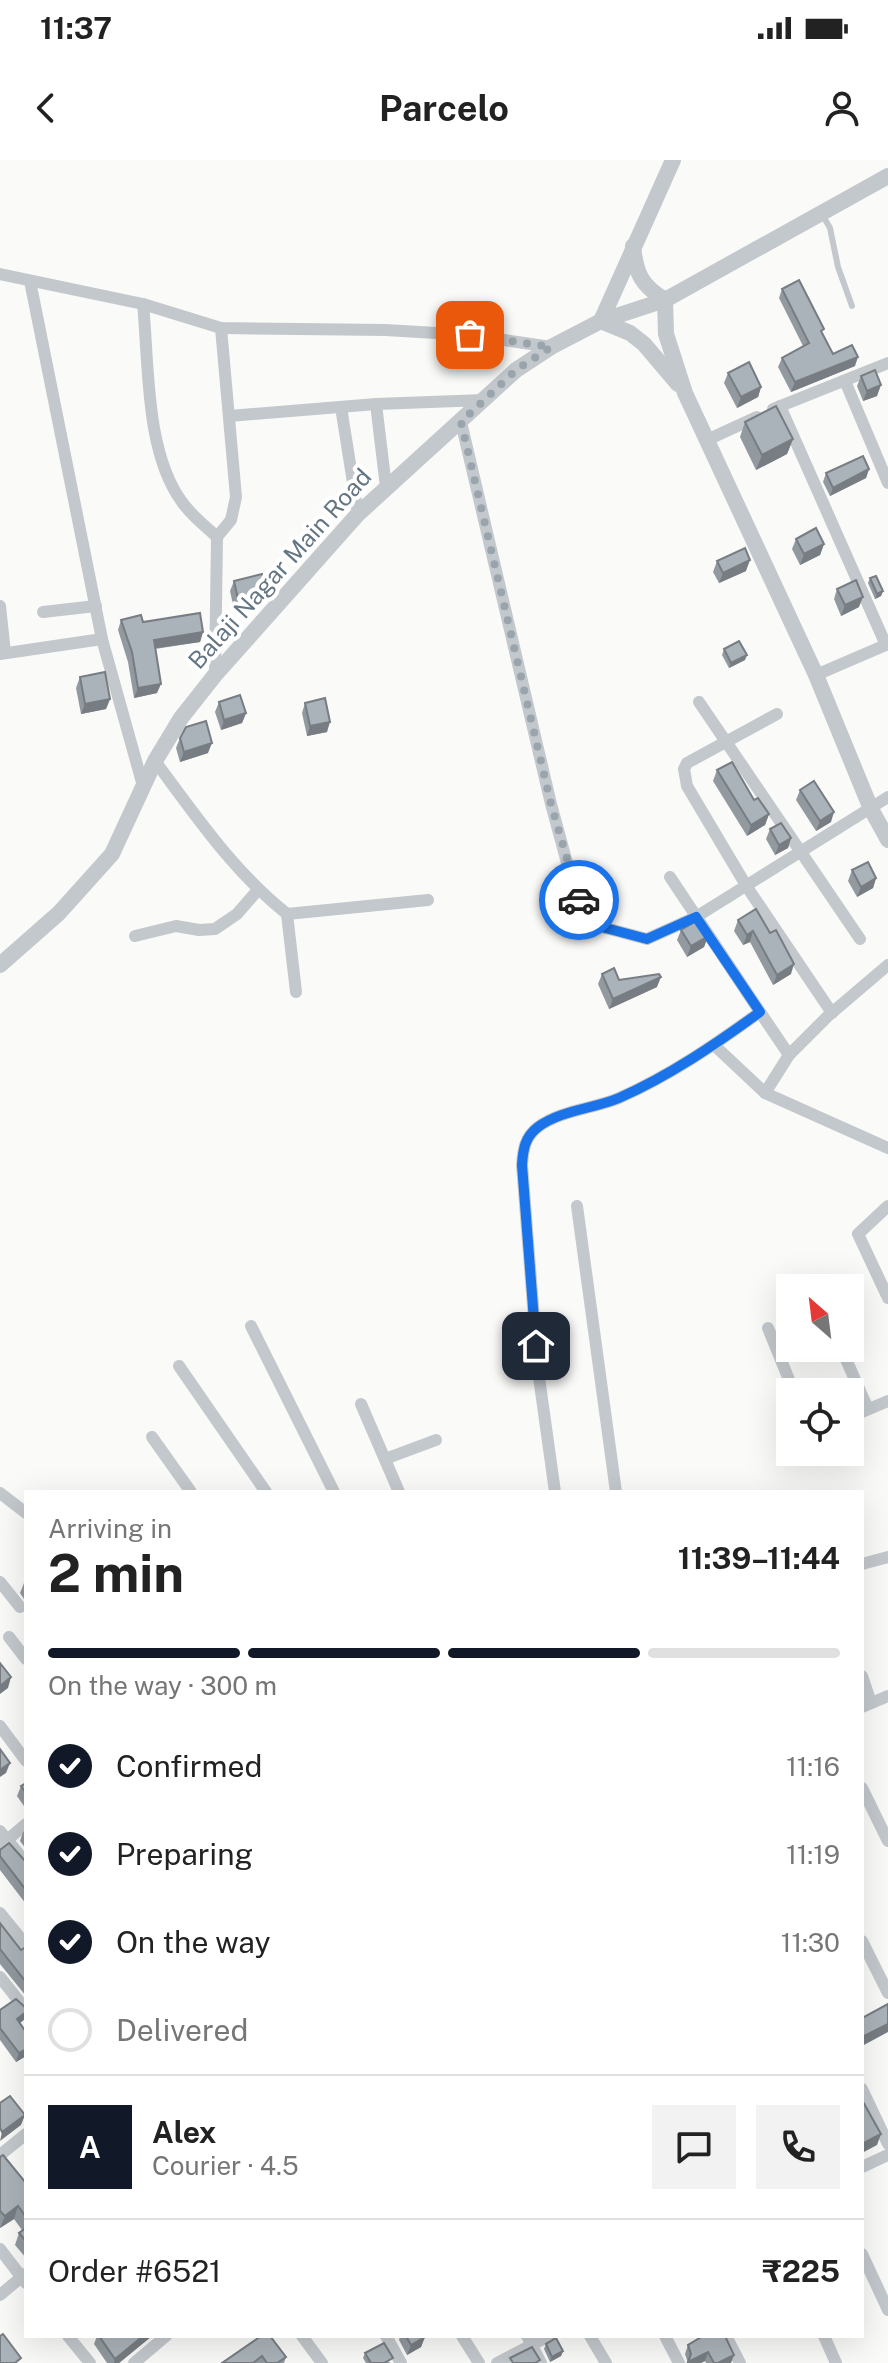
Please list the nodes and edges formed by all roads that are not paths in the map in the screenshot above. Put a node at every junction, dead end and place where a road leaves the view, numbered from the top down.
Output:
1 (673, 160) edge
2 (888, 176) edge
3 (822, 212) junction
4 (633, 246) junction
5 (0, 274) edge
6 (30, 281) junction
7 (665, 300) junction
8 (143, 304) junction
9 (852, 306) dead end
10 (601, 321) junction
11 (221, 328) junction
12 (551, 347) junction
13 (888, 363) edge
14 (845, 381) junction
15 (685, 393) junction
16 (484, 400) junction
17 (376, 404) junction
18 (780, 406) junction
19 (341, 407) junction
20 (229, 416) junction
21 (461, 422) junction
22 (709, 439) junction
23 (888, 483) edge
24 (386, 487) junction
25 (358, 514) junction
26 (217, 537) junction
27 (0, 606) edge
28 (96, 606) junction
29 (43, 612) dead end
30 (102, 639) junction
31 (887, 645) edge
32 (3, 653) edge
33 (215, 675) junction
34 (816, 675) junction
35 (699, 702) dead end
36 (777, 714) dead end
37 (726, 741) junction
38 (155, 761) junction
39 (143, 786) junction
40 (888, 797) edge
41 (871, 809) junction
42 (888, 840) edge
43 (800, 850) junction
44 (670, 877) dead end
45 (747, 887) junction
46 (257, 891) junction
47 (428, 900) dead end
48 (287, 914) junction
49 (696, 917) junction
50 (135, 936) dead end
51 (860, 939) dead end
52 (0, 965) edge
53 (888, 965) edge
54 (296, 992) dead end
55 (760, 1012) junction
56 (832, 1013) junction
57 (714, 1045) junction
58 (789, 1055) junction
59 (765, 1093) junction
60 (888, 1148) edge
61 (577, 1206) dead end
62 (888, 1206) edge
63 (888, 1298) edge
64 (251, 1326) dead end
65 (768, 1328) dead end
66 (847, 1362) edge
67 (179, 1366) dead end
68 (788, 1378) edge
69 (888, 1401) edge
70 (361, 1404) dead end
71 (868, 1409) junction
72 (864, 1411) edge
73 (152, 1437) dead end
74 (436, 1440) dead end
75 (385, 1459) junction
76 (190, 1490) edge
77 (265, 1490) edge
78 (333, 1490) edge
79 (398, 1490) edge
80 (555, 1490) edge
81 (616, 1490) edge
82 (0, 1493) edge
83 (24, 1511) edge
84 (888, 1557) edge
85 (864, 1563) edge
86 (0, 1582) edge
87 (20, 1607) dead end
88 (9, 1637) dead end
89 (24, 1656) edge
90 (888, 1696) edge
91 (867, 1705) edge
92 (0, 1726) edge
93 (24, 1758) edge
94 (864, 1792) edge
95 (24, 1825) edge
96 (3, 1839) edge
97 (888, 1841) edge
98 (24, 1861) edge
99 (0, 1913) edge
100 (24, 1943) edge
101 (864, 1945) edge
102 (0, 1977) edge
103 (888, 1993) edge
104 (24, 2007) edge
105 (864, 2093) edge
106 (24, 2136) edge
107 (888, 2144) edge
108 (0, 2155) edge
109 (888, 2155) edge
110 (864, 2166) edge
111 (0, 2249) edge
112 (864, 2258) edge
113 (24, 2277) edge
114 (24, 2279) edge
115 (0, 2295) edge
116 (888, 2310) edge
117 (70, 2338) edge
118 (164, 2338) edge
119 (303, 2338) edge
120 (387, 2338) edge
121 (463, 2338) edge
122 (591, 2338) edge
123 (666, 2338) edge
124 (727, 2338) edge
125 (825, 2338) edge
126 (529, 2340) edge
127 (90, 2363) edge
128 (134, 2363) edge
129 (322, 2363) edge
130 (401, 2363) edge
131 (479, 2363) edge
132 (497, 2363) edge
133 (541, 2363) edge
134 (606, 2363) edge
135 (679, 2363) edge
136 (740, 2363) edge
137 (836, 2363) edge

1 - 4 street
2 - 3 street, Balaji Nagar Main Road
3 - 7 street, Balaji Nagar Main Road
3 - 9 lane
4 - 7 street
4 - 10 street
5 - 6 street
6 - 8 street
6 - 28 street
7 - 10 street, Balaji Nagar Main Road
7 - 15 street
8 - 11 street
8 - 26 street
10 - 12 street, Balaji Nagar Main Road
10 - 15 street
11 - 12 street
11 - 20 street
12 - 16 street, Balaji Nagar Main Road
13 - 14 street
14 - 18 street
14 - 23 street
15 - 22 street
16 - 17 street
16 - 21 street, Balaji Nagar Main Road
17 - 19 street
17 - 24 street
18 - 22 street
18 - 31 street
19 - 20 street
19 - 25 street
20 - 26 street
21 - 24 street, Balaji Nagar Main Road
21 - 49 street
22 - 34 street
24 - 25 street, Balaji Nagar Main Road
25 - 33 street, Balaji Nagar Main Road
26 - 33 street
27 - 32 street
28 - 29 street
28 - 30 street
30 - 32 street
30 - 39 street
31 - 34 street
33 - 38 street, Balaji Nagar Main Road
34 - 41 street
35 - 37 street
36 - 37 street
37 - 43 street
37 - 45 street
38 - 39 street, Balaji Nagar Main Road
38 - 46 street
39 - 52 street, Balaji Nagar Main Road
40 - 41 street
41 - 42 street
41 - 43 street
43 - 45 street
43 - 51 street
44 - 49 street
45 - 49 street
45 - 56 street
46 - 48 street
46 - 50 street
47 - 48 street
48 - 54 street
49 - 55 street
53 - 56 street
55 - 57 street
55 - 58 street
56 - 58 street
57 - 59 street
57 - 80 street
58 - 59 street
59 - 60 street
61 - 81 street
62 - 63 street
64 - 78 street
65 - 68 street
66 - 71 street
67 - 77 street
69 - 71 street
70 - 75 street
71 - 72 street
73 - 76 street
74 - 75 street
75 - 79 street
82 - 83 street
84 - 85 street
86 - 87 street
88 - 89 street
90 - 91 street
92 - 93 street
94 - 97 street
95 - 96 street
96 - 98 street
99 - 100 street
101 - 103 street
102 - 104 street
105 - 107 street
106 - 108 street
109 - 110 street
111 - 113 street
112 - 116 street
114 - 115 street
117 - 127 street
118 - 128 street
119 - 129 street
120 - 130 street
121 - 131 street
122 - 134 street
123 - 135 street
124 - 136 street
125 - 137 street
126 - 132 street
126 - 133 street

